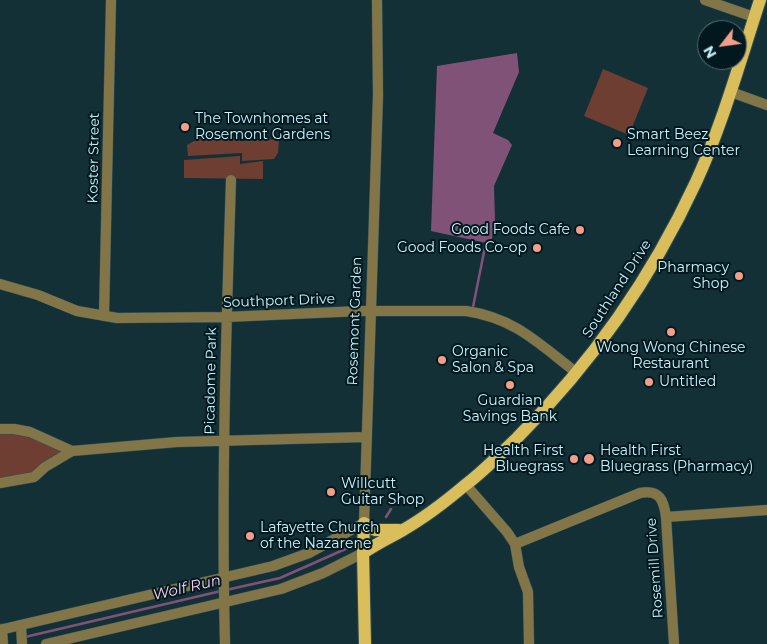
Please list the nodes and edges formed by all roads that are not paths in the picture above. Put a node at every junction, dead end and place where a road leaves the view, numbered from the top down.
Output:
1 (110, 0) edge
2 (378, 0) edge
3 (705, 0) edge
4 (760, 0) edge
5 (754, 17) junction
6 (731, 92) junction
7 (767, 105) edge
8 (231, 180) dead end
9 (0, 284) edge
10 (371, 312) junction
11 (104, 316) junction
12 (226, 317) junction
13 (577, 373) junction
14 (0, 429) edge
15 (366, 437) junction
16 (224, 442) junction
17 (72, 450) junction
18 (0, 483) edge
19 (466, 485) junction
20 (767, 510) edge
21 (666, 517) junction
22 (364, 523) junction
23 (404, 530) junction
24 (515, 544) junction
25 (363, 553) junction
26 (223, 581) junction
27 (224, 601) junction
28 (21, 625) junction
29 (1, 630) edge
30 (3, 644) edge
31 (22, 644) edge
32 (46, 644) edge
33 (225, 644) edge
34 (365, 644) edge
35 (529, 644) edge
36 (674, 644) edge

1 - 11 street, Koster Street
2 - 10 street, Rosemont Garden
3 - 5 street
4 - 5 main road, Southland Drive
5 - 6 main road, Southland Drive
6 - 7 street
6 - 13 main road, Southland Drive
8 - 12 street, Picadome Park
9 - 11 street, Southport Drive
10 - 12 street, Southport Drive
10 - 13 street, Southport Drive
10 - 15 street, Rosemont Garden
11 - 12 street, Southport Drive
12 - 16 street, Picadome Park
13 - 19 main road, Southland Drive
14 - 17 street
15 - 16 street
15 - 22 street, Rosemont Garden
16 - 17 street
16 - 26 street, Picadome Park
17 - 18 street
19 - 23 main road, Southland Drive
19 - 24 street
20 - 21 street
21 - 24 street, Rosemill Drive
21 - 36 street, Rosemill Drive
22 - 23 main road
22 - 25 main road, Rosemont Garden
22 - 26 street
23 - 25 main road, Southland Drive
24 - 35 street
25 - 27 street
25 - 34 main road, Rosemont Garden
26 - 27 street, Picadome Park
26 - 28 street
27 - 32 street
27 - 33 street, Picadome Park
28 - 29 street
28 - 31 street
29 - 30 street

